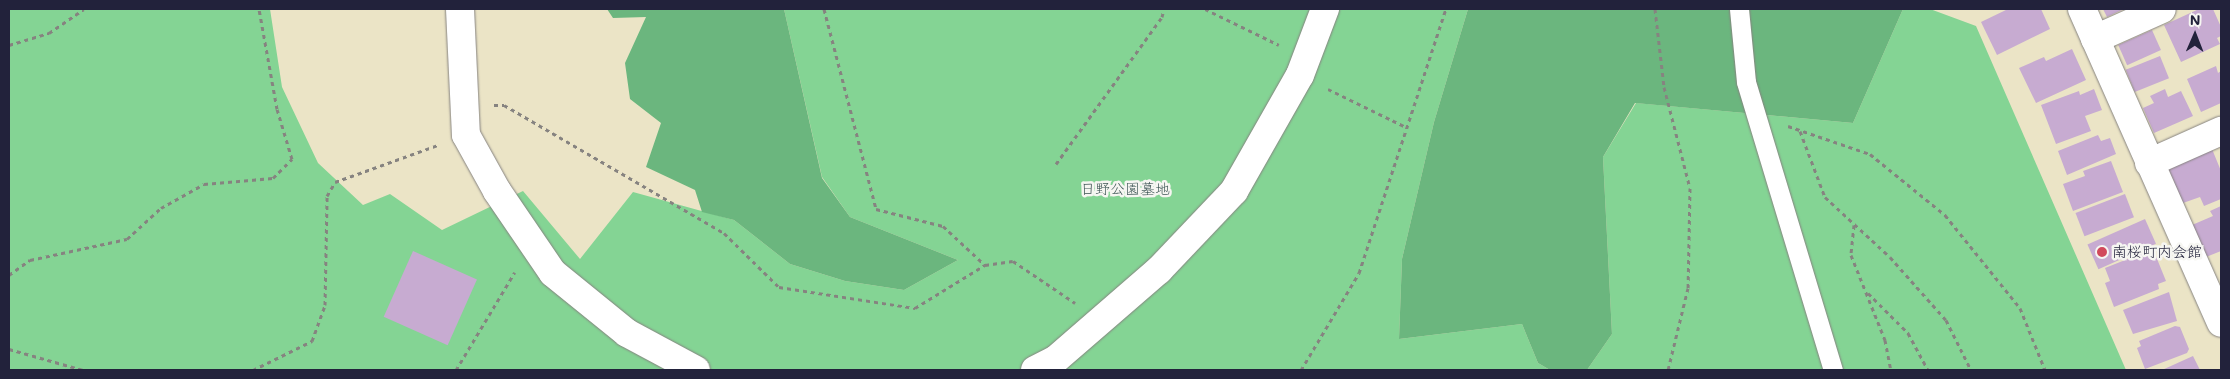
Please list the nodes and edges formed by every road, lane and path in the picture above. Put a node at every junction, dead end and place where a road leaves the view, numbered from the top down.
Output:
1 (84, 9) edge
2 (259, 9) edge
3 (824, 9) edge
4 (1164, 9) edge
5 (1205, 9) edge
6 (1324, 9) edge
7 (1446, 9) edge
8 (1656, 9) edge
9 (1739, 9) edge
10 (2082, 9) edge
11 (2162, 9) edge
12 (465, 16) edge
13 (2095, 38) junction
14 (9, 45) edge
15 (1303, 67) junction
16 (463, 103) junction
17 (1756, 115) junction
18 (1406, 127) junction
19 (1800, 130) junction
20 (2221, 131) edge
21 (466, 135) junction
22 (2149, 162) junction
23 (1056, 164) dead end
24 (1854, 224) junction
25 (532, 244) junction
26 (985, 265) junction
27 (9, 275) edge
28 (2211, 277) edge
29 (1866, 291) junction
30 (1101, 320) junction
31 (2221, 323) edge
32 (9, 349) edge
33 (83, 370) edge
34 (253, 370) edge
35 (456, 370) edge
36 (696, 370) edge
37 (1035, 370) edge
38 (1301, 370) edge
39 (1668, 370) edge
40 (1834, 370) edge
41 (1891, 370) edge
42 (1928, 370) edge
43 (1971, 370) edge
44 (2045, 370) edge

1 - 14 path
2 - 27 path
3 - 26 path
4 - 23 path
5 - 15 path
6 - 15 street
7 - 18 path
8 - 39 path
9 - 17 lane
10 - 13 street
11 - 13 street
12 - 16 street
13 - 22 street
15 - 18 path
15 - 30 street
16 - 21 street
16 - 26 path
17 - 19 path
17 - 40 lane
18 - 38 path
19 - 24 path
19 - 44 path
20 - 22 street
21 - 25 street
21 - 34 path
22 - 28 street
24 - 29 path
24 - 43 path
25 - 35 path
25 - 36 street
26 - 30 path
28 - 31 street
29 - 41 path
29 - 42 path
30 - 37 street
32 - 33 path

